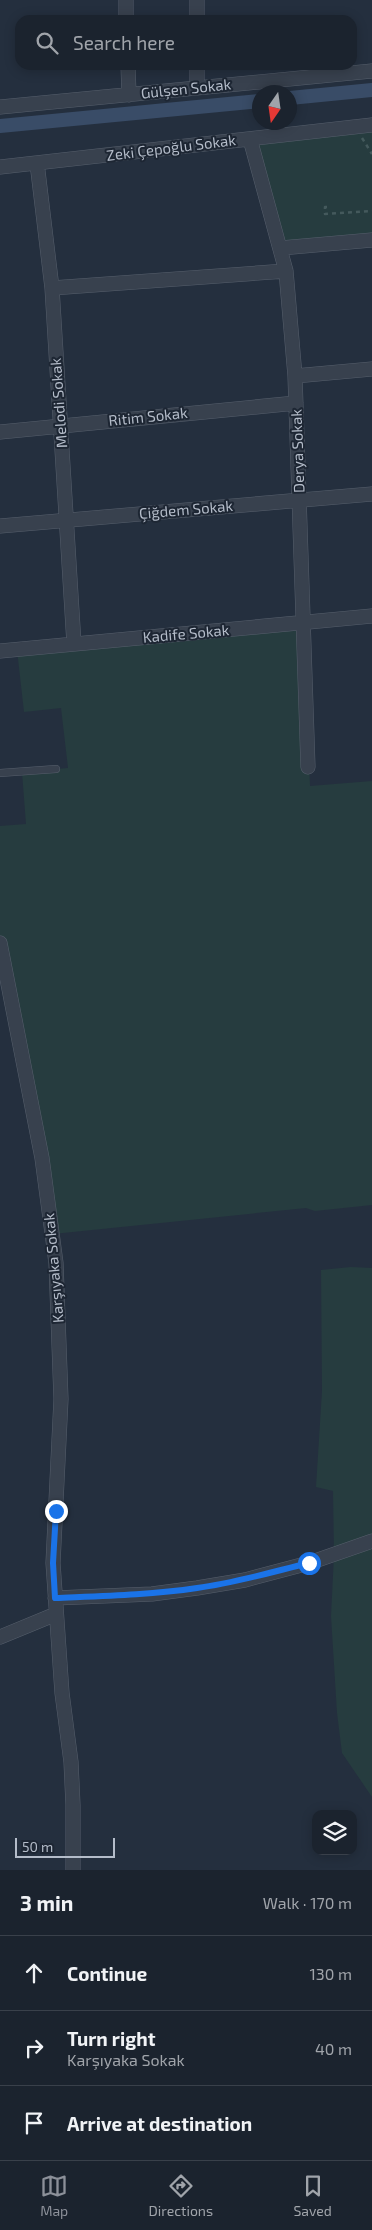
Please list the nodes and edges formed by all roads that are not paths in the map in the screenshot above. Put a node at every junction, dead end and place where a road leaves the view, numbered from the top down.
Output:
1 (126, 0) edge
2 (197, 0) edge
3 (126, 15) edge
4 (197, 15) edge
5 (128, 70) edge
6 (197, 70) edge
7 (372, 71) edge
8 (197, 88) junction
9 (129, 95) junction
10 (0, 108) edge
11 (372, 125) edge
12 (250, 139) junction
13 (37, 163) junction
14 (0, 168) edge
15 (372, 240) edge
16 (281, 248) junction
17 (286, 271) junction
18 (52, 288) junction
19 (372, 369) edge
20 (295, 376) junction
21 (296, 403) junction
22 (60, 426) junction
23 (0, 432) edge
24 (372, 494) edge
25 (299, 500) junction
26 (66, 521) junction
27 (0, 526) edge
28 (372, 616) edge
29 (303, 623) junction
30 (74, 644) junction
31 (0, 651) edge
32 (308, 768) dead end
33 (56, 769) dead end
34 (0, 773) edge
35 (0, 943) edge
36 (372, 1541) edge
37 (55, 1598) junction
38 (56, 1614) junction
39 (0, 1637) edge
40 (73, 1870) edge

1 - 3 street
2 - 4 street
5 - 9 street
6 - 8 street
7 - 8 street, Gülşen Sokak
8 - 9 street, Gülşen Sokak
9 - 10 street, Gülşen Sokak
11 - 12 street, Zeki Çepoğlu Sokak
12 - 13 street, Zeki Çepoğlu Sokak
12 - 16 street, Derya Sokak
13 - 14 street, Zeki Çepoğlu Sokak
13 - 18 street, Melodi Sokak
15 - 16 street
16 - 17 street, Derya Sokak
17 - 18 street
17 - 20 street, Derya Sokak
18 - 22 street, Melodi Sokak
19 - 20 street
20 - 21 street, Derya Sokak
21 - 22 street, Ritim Sokak
21 - 25 street, Derya Sokak
22 - 23 street, Ritim Sokak
22 - 26 street, Melodi Sokak
24 - 25 street, Çiğdem Sokak
25 - 26 street, Çiğdem Sokak
25 - 29 street, Derya Sokak
26 - 27 street, Çiğdem Sokak
26 - 30 street, Melodi Sokak
28 - 29 street, Kadife Sokak
29 - 30 street, Kadife Sokak
29 - 32 street, Derya Sokak
30 - 31 street, Kadife Sokak
33 - 34 lane
35 - 37 street, Karşıyaka Sokak
36 - 37 street
37 - 38 street, Karşıyaka Sokak
38 - 39 street
38 - 40 street, Karşıyaka Sokak

